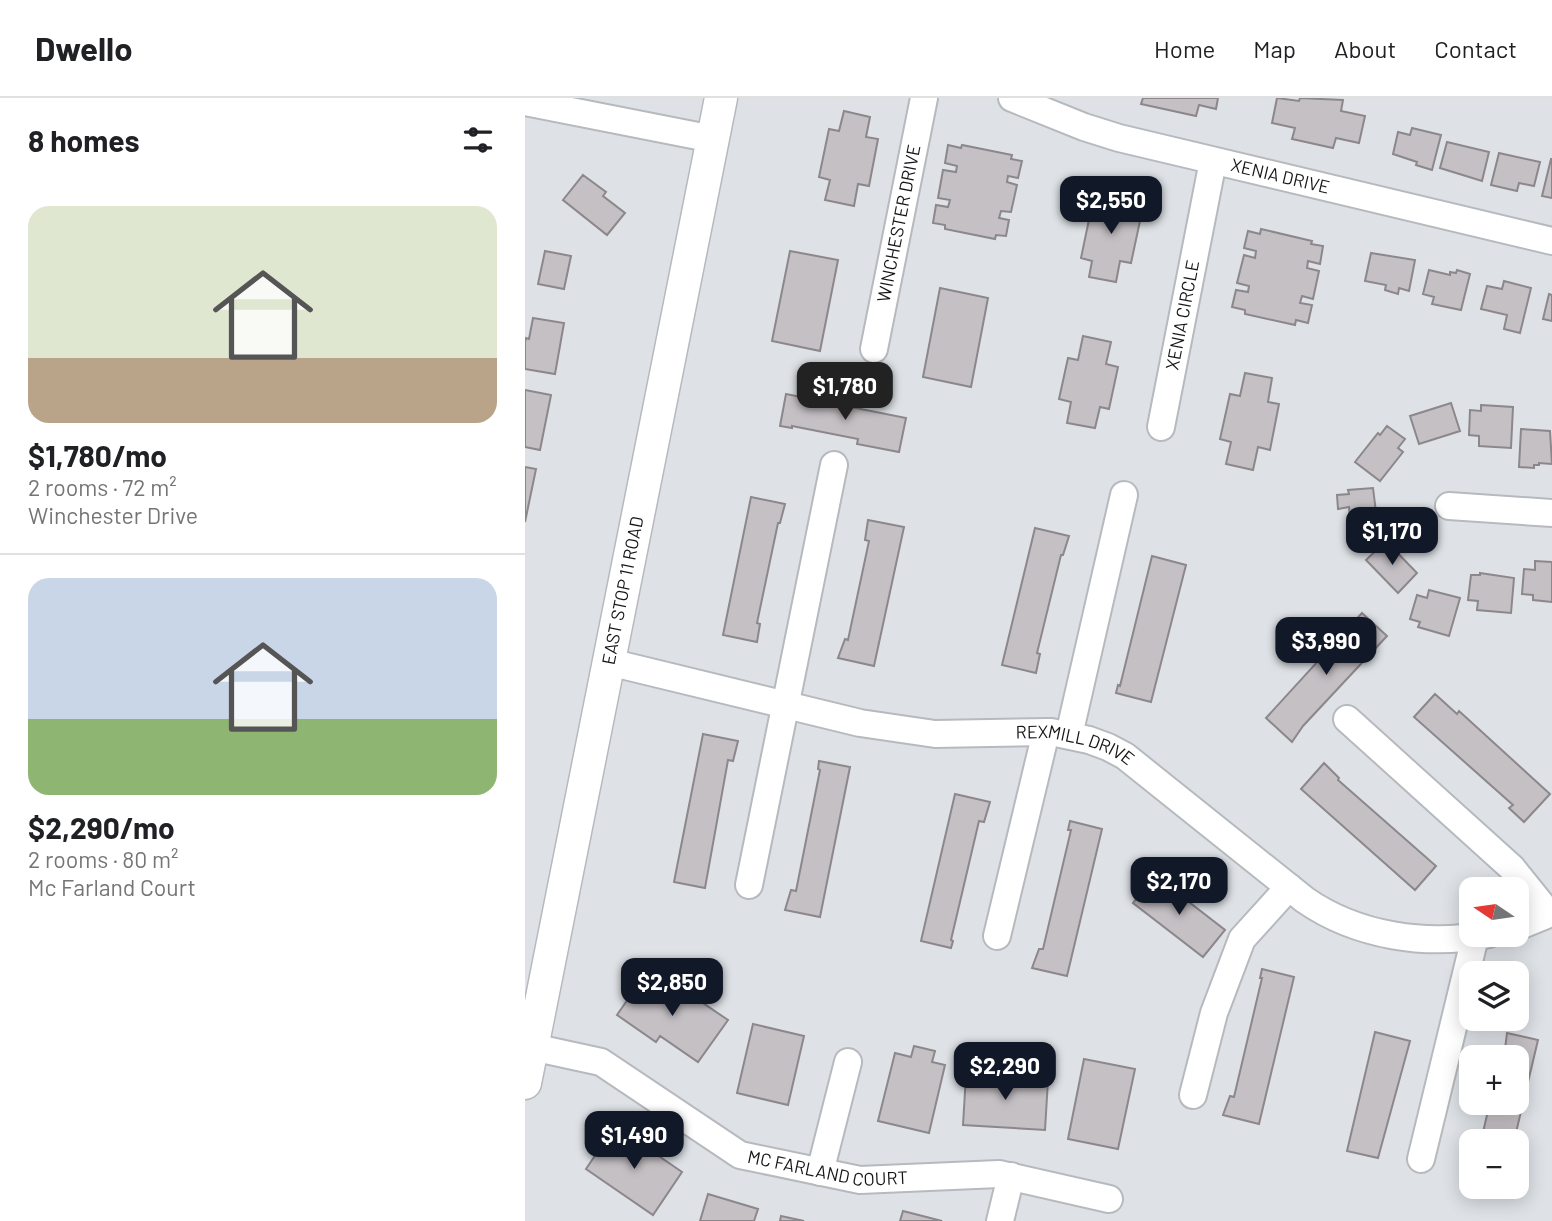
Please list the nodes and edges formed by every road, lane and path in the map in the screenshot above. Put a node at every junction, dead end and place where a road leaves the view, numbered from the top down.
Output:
1 (721, 98) edge
2 (924, 98) edge
3 (1012, 98) edge
4 (526, 106) edge
5 (713, 139) junction
6 (1213, 161) junction
7 (1552, 241) edge
8 (874, 349) dead end
9 (1161, 427) dead end
10 (834, 465) dead end
11 (1124, 495) dead end
12 (1449, 506) dead end
13 (1552, 513) edge
14 (609, 663) junction
15 (786, 705) junction
16 (1347, 719) dead end
17 (1058, 733) junction
18 (1519, 877) edge
19 (749, 885) dead end
20 (1289, 887) junction
21 (1529, 889) edge
22 (1529, 922) edge
23 (996, 936) dead end
24 (1459, 937) edge
25 (1479, 947) edge
26 (532, 1046) junction
27 (848, 1062) dead end
28 (525, 1083) edge
29 (1193, 1095) dead end
30 (1421, 1159) dead end
31 (820, 1172) junction
32 (1011, 1177) junction
33 (1109, 1199) dead end
34 (1000, 1221) edge

1 - 5 main road, EAST STOP 11 ROAD
2 - 8 street, WINCHESTER DRIVE
3 - 6 street, XENIA DRIVE
4 - 5 street
5 - 14 main road, EAST STOP 11 ROAD
6 - 7 street, XENIA DRIVE
6 - 9 street, XENIA CIRCLE
10 - 15 street
11 - 17 street
12 - 13 street
14 - 15 street, REXMILL DRIVE
14 - 26 main road, EAST STOP 11 ROAD
15 - 17 street, REXMILL DRIVE
15 - 19 street
16 - 18 street
17 - 20 street, REXMILL DRIVE
17 - 23 street
20 - 24 street, REXMILL DRIVE
20 - 29 street
21 - 22 street
25 - 30 street
26 - 28 main road, EAST STOP 11 ROAD
26 - 31 street, MC FARLAND COURT
27 - 31 street
31 - 32 street, MC FARLAND COURT
32 - 33 street, MC FARLAND COURT
32 - 34 street

